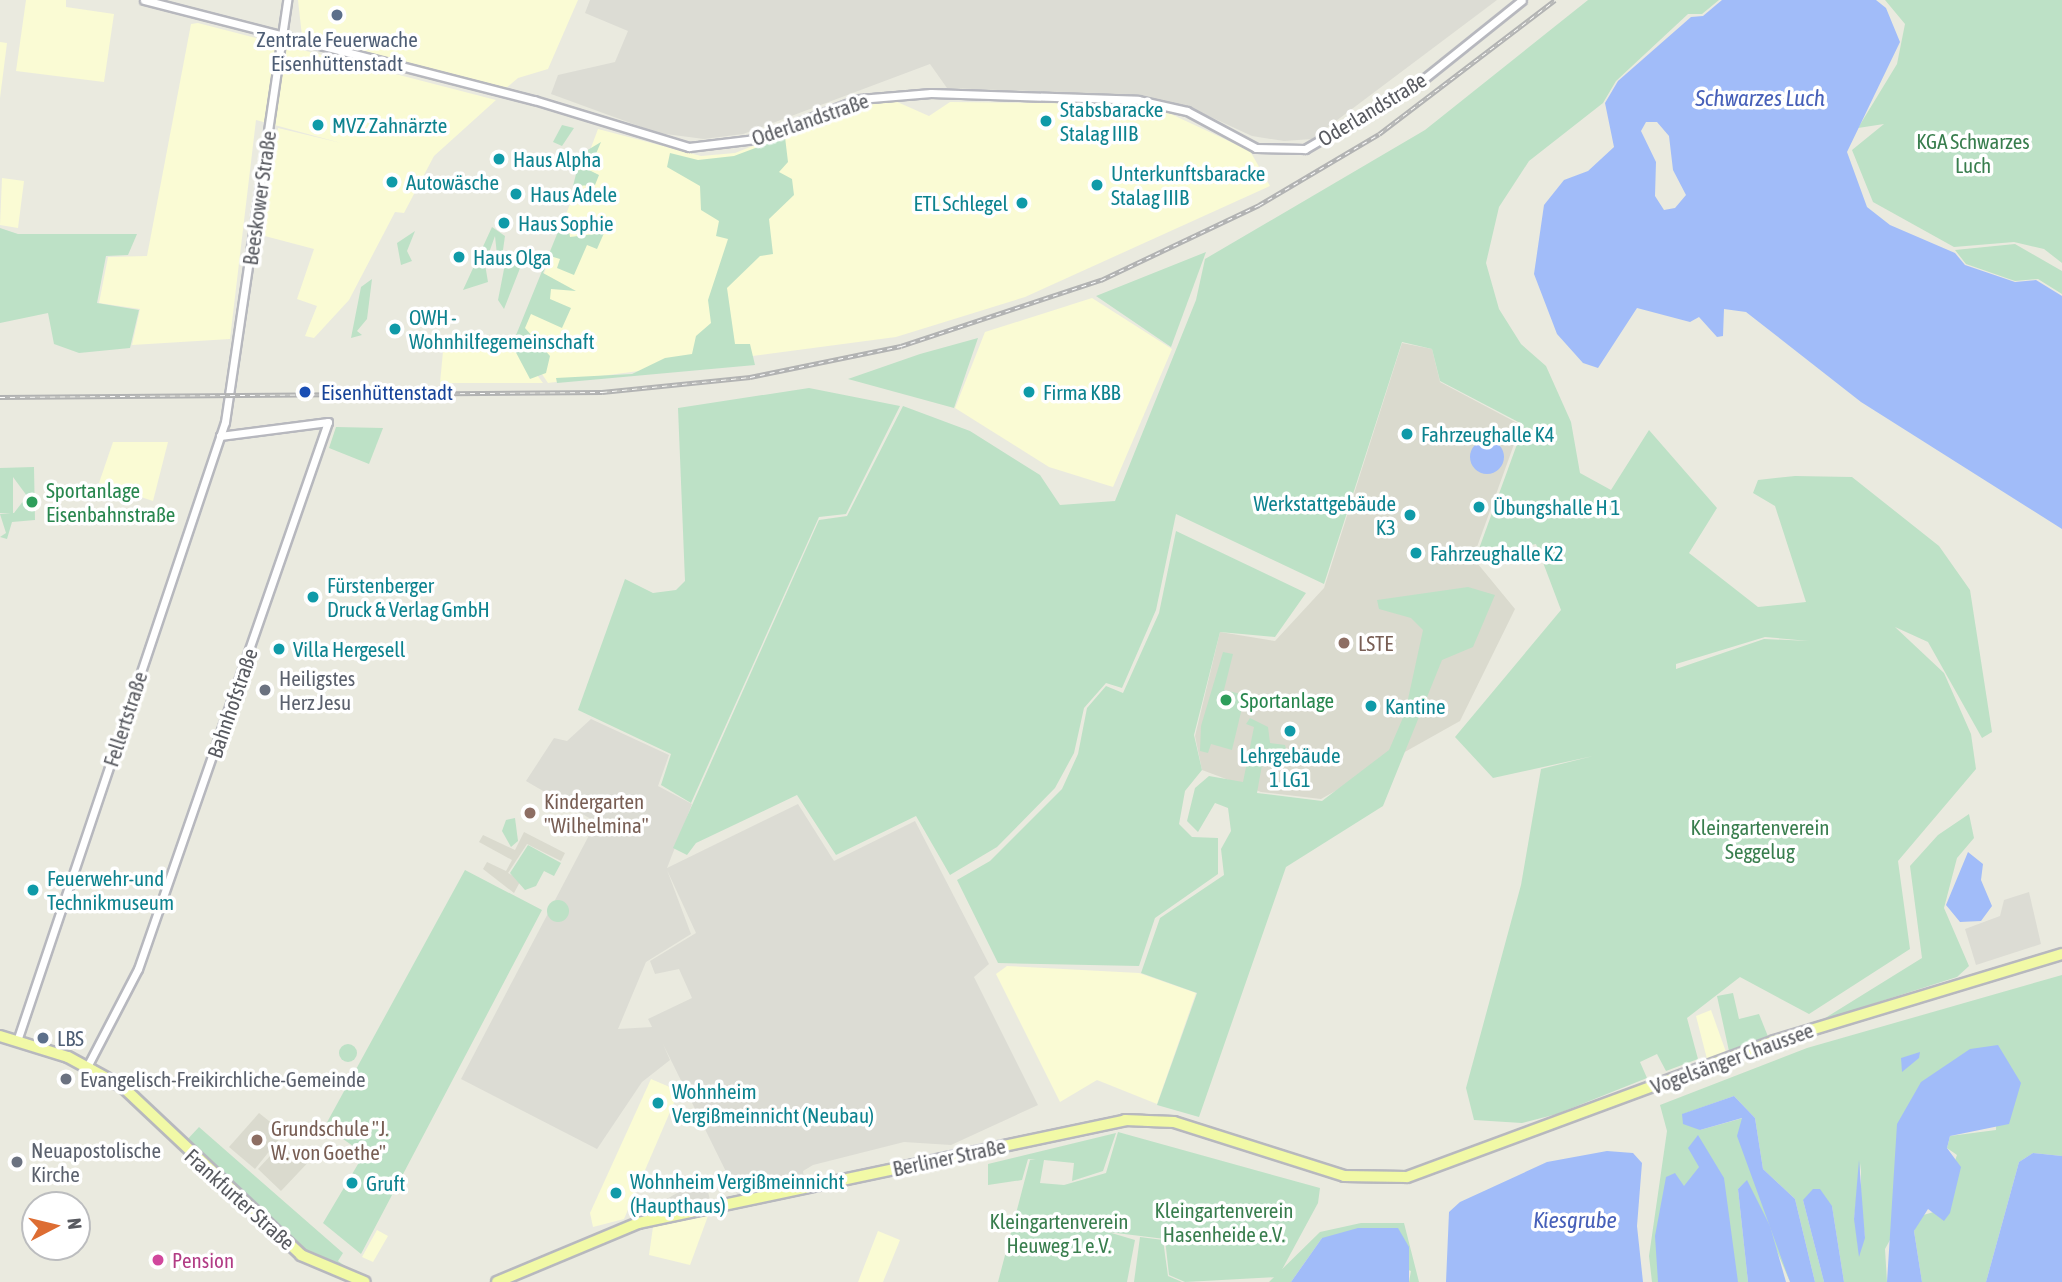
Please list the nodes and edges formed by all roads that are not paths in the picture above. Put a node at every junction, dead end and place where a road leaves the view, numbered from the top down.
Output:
1 (144, 0) edge
2 (287, 0) edge
3 (1522, 0) edge
4 (282, 38) junction
5 (231, 396) joint
6 (225, 422) junction
7 (236, 434) junction
8 (220, 436) junction
9 (2062, 954) edge
10 (0, 1036) edge
11 (17, 1041) junction
12 (88, 1065) junction
13 (1407, 1177) joint
14 (365, 1282) edge
15 (497, 1282) edge

1 - 4 street, Oderlandstraße
2 - 4 street, Beeskower Straße
3 - 4 street, Oderlandstraße
4 - 5 street, Beeskower Straße
5 - 6 street, Fellertstraße
6 - 7 street
6 - 8 street, Fellertstraße
7 - 8 street, Bahnhofstraße
7 - 12 street, Bahnhofstraße
8 - 11 street, Fellertstraße
9 - 13 main road, Vogelsänger Chaussee
10 - 11 main road, Frankfurter Straße
11 - 12 main road, Frankfurter Straße
12 - 14 main road, Frankfurter Straße
13 - 15 main road, Berliner Straße

